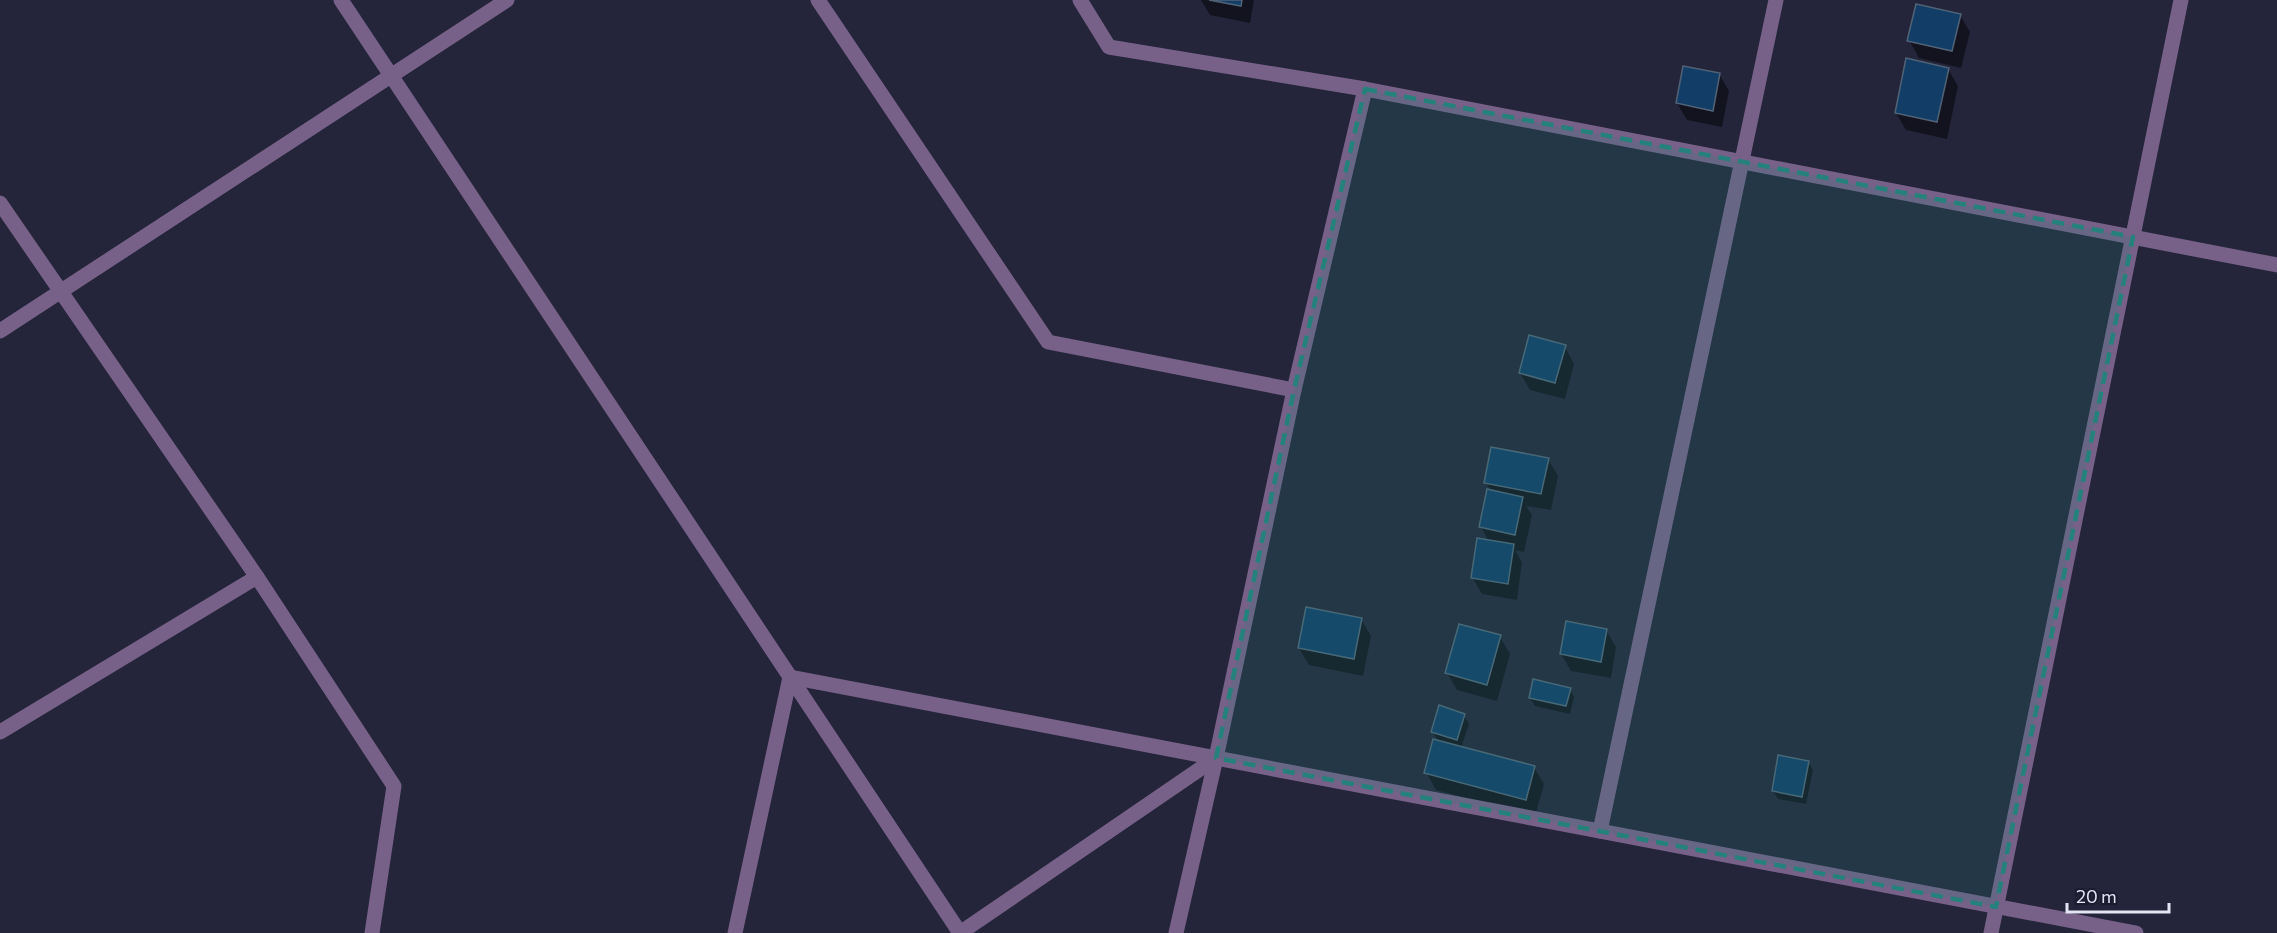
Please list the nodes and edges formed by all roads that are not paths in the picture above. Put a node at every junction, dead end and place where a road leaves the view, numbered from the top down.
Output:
1 (341, 0) edge
2 (507, 0) edge
3 (818, 0) edge
4 (1080, 0) edge
5 (1776, 0) edge
6 (2181, 0) edge
7 (390, 76) junction
8 (1365, 89) junction
9 (1742, 162) junction
10 (0, 202) edge
11 (2133, 237) junction
12 (2277, 265) edge
13 (62, 290) junction
14 (0, 331) edge
15 (1294, 390) junction
16 (257, 577) junction
17 (790, 677) junction
18 (0, 732) edge
19 (1216, 758) junction
20 (1600, 831) junction
21 (1996, 907) junction
22 (372, 933) edge
23 (735, 933) edge
24 (960, 933) edge
25 (1176, 933) edge
26 (1991, 933) edge
27 (2136, 933) edge

1 - 7 street
2 - 7 street
3 - 15 street
4 - 8 street
5 - 9 street
6 - 11 street
7 - 13 street
7 - 17 street
8 - 9 street
8 - 15 street
9 - 11 street
9 - 20 street
10 - 13 street
11 - 12 street
11 - 21 street
13 - 14 street
13 - 16 street
15 - 19 street
16 - 18 street
16 - 22 street
17 - 19 street
17 - 23 street
17 - 24 street
19 - 20 street
19 - 24 street
19 - 25 street
20 - 21 street
21 - 26 street
21 - 27 street

